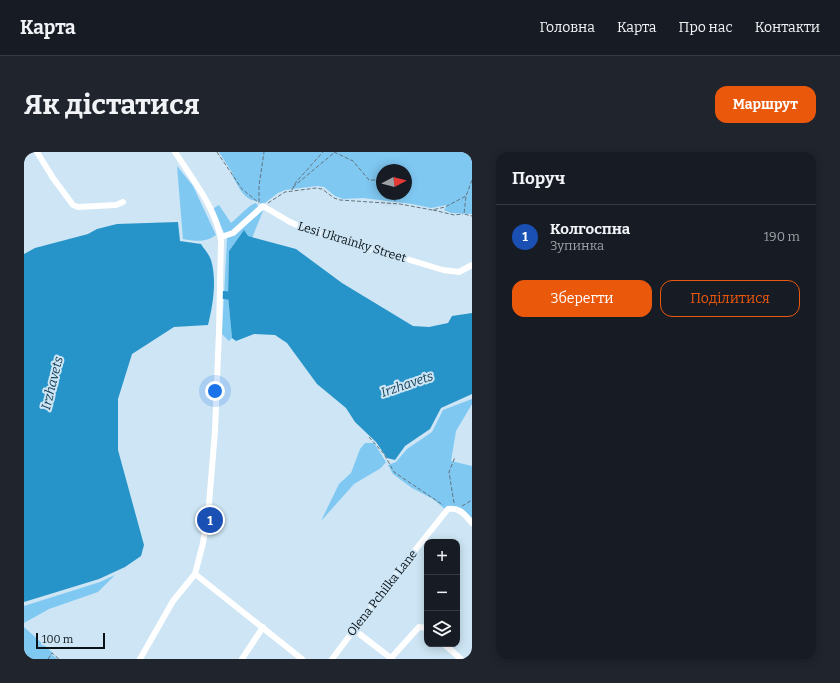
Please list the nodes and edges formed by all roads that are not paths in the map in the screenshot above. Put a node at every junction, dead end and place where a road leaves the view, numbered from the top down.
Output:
1 (37, 152) edge
2 (176, 152) edge
3 (123, 202) dead end
4 (221, 237) junction
5 (472, 265) edge
6 (472, 523) edge
7 (195, 574) junction
8 (263, 627) junction
9 (424, 628) edge
10 (353, 630) junction
11 (447, 647) edge
12 (140, 659) edge
13 (242, 659) edge
14 (302, 659) edge
15 (332, 659) edge
16 (391, 659) edge
17 (461, 659) edge

1 - 3 street
2 - 4 street
4 - 5 street, Lesi Ukrainky Street
4 - 7 street
6 - 10 street, Olena Pchilka Lane
7 - 8 street
7 - 12 street
8 - 13 street
8 - 14 street
9 - 16 street
10 - 15 street, Olena Pchilka Lane
10 - 16 street
11 - 17 street

